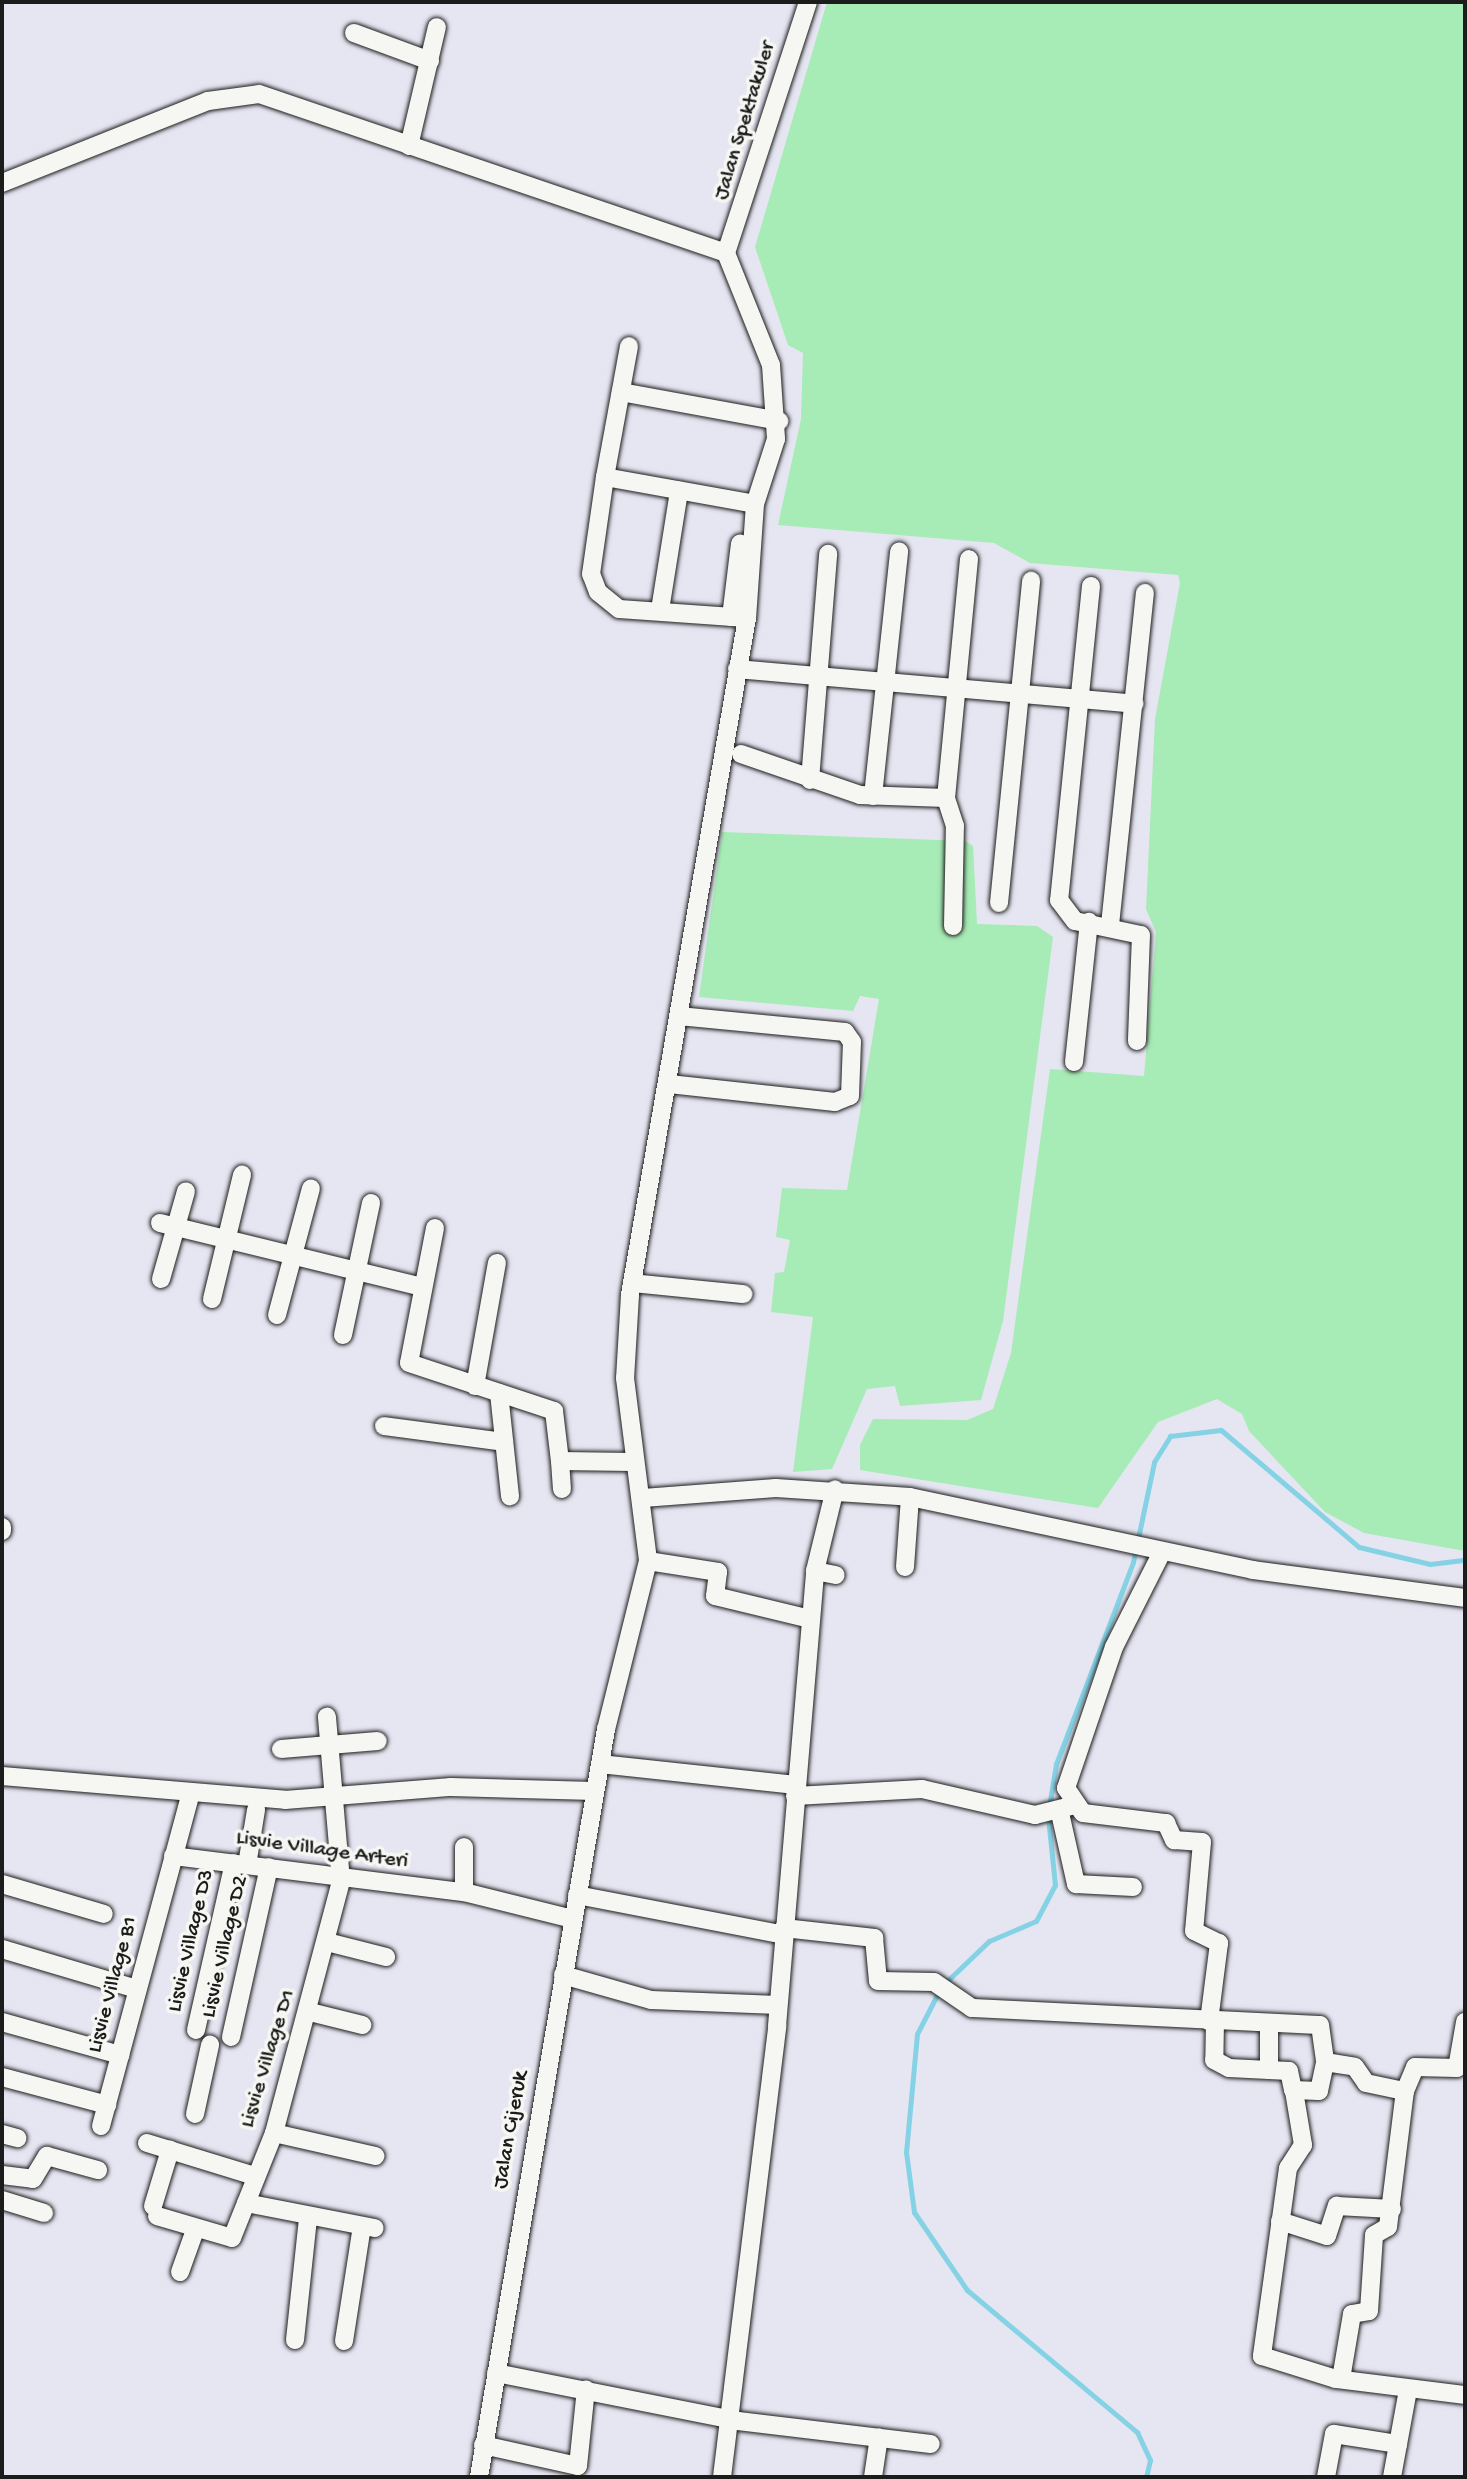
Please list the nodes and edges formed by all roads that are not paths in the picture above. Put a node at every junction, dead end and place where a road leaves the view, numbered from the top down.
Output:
1 (808, 2) edge
2 (437, 27) dead end
3 (354, 33) dead end
4 (430, 61) junction
5 (409, 146) junction
6 (2, 183) edge
7 (726, 253) junction
8 (629, 346) dead end
9 (621, 392) junction
10 (779, 421) junction
11 (605, 477) junction
12 (679, 491) junction
13 (750, 503) junction
14 (899, 551) dead end
15 (828, 554) dead end
16 (969, 559) dead end
17 (1031, 581) dead end
18 (1091, 586) dead end
19 (1145, 593) dead end
20 (660, 610) junction
21 (739, 617) junction
22 (737, 669) junction
23 (817, 675) junction
24 (886, 681) junction
25 (953, 686) junction
26 (1017, 691) junction
27 (1079, 699) junction
28 (1134, 704) junction
29 (741, 754) dead end
30 (810, 780) junction
31 (873, 796) junction
32 (946, 798) junction
33 (999, 903) dead end
34 (1089, 922) junction
35 (1110, 925) junction
36 (953, 926) dead end
37 (679, 1016) junction
38 (1137, 1041) dead end
39 (1074, 1062) dead end
40 (669, 1084) junction
41 (242, 1175) dead end
42 (311, 1188) dead end
43 (186, 1191) dead end
44 (371, 1203) dead end
45 (168, 1225) junction
46 (435, 1228) dead end
47 (227, 1238) junction
48 (292, 1254) junction
49 (497, 1263) dead end
50 (356, 1272) junction
51 (161, 1279) dead end
52 (632, 1283) junction
53 (422, 1287) junction
54 (743, 1294) dead end
55 (212, 1299) dead end
56 (277, 1315) dead end
57 (343, 1335) dead end
58 (475, 1386) junction
59 (499, 1393) junction
60 (384, 1426) dead end
61 (504, 1442) junction
62 (560, 1461) junction
63 (632, 1462) junction
64 (562, 1489) dead end
65 (835, 1489) junction
66 (510, 1496) dead end
67 (910, 1497) junction
68 (643, 1498) junction
69 (1159, 1550) junction
70 (648, 1561) junction
71 (905, 1567) dead end
72 (815, 1571) junction
73 (836, 1575) dead end
74 (1465, 1598) edge
75 (810, 1619) junction
76 (327, 1717) dead end
77 (378, 1741) dead end
78 (328, 1745) junction
79 (281, 1749) dead end
80 (600, 1764) junction
81 (2, 1776) edge
82 (594, 1791) junction
83 (795, 1791) junction
84 (331, 1798) junction
85 (189, 1800) dead end
86 (256, 1810) dead end
87 (1057, 1812) junction
88 (464, 1847) dead end
89 (173, 1856) junction
90 (241, 1864) junction
91 (269, 1867) junction
92 (341, 1881) junction
93 (2, 1884) edge
94 (1133, 1887) dead end
95 (464, 1892) junction
96 (577, 1895) junction
97 (104, 1914) dead end
98 (573, 1919) junction
99 (784, 1932) junction
100 (327, 1942) junction
101 (2, 1949) edge
102 (386, 1957) dead end
103 (563, 1975) junction
104 (137, 1989) junction
105 (778, 2005) junction
106 (310, 2012) junction
107 (1212, 2021) junction
108 (2, 2022) edge
109 (1465, 2022) edge
110 (362, 2025) dead end
111 (1269, 2025) junction
112 (196, 2030) dead end
113 (231, 2037) dead end
114 (210, 2045) dead end
115 (120, 2055) junction
116 (1325, 2062) junction
117 (1269, 2070) junction
118 (2, 2077) edge
119 (1294, 2091) junction
120 (1405, 2091) junction
121 (107, 2105) junction
122 (195, 2114) dead end
123 (101, 2126) dead end
124 (274, 2133) junction
125 (147, 2143) dead end
126 (170, 2150) junction
127 (375, 2156) dead end
128 (98, 2170) dead end
129 (2, 2175) edge
130 (255, 2176) junction
131 (33, 2179) junction
132 (2, 2200) edge
133 (246, 2203) junction
134 (23, 2207) junction
135 (1392, 2209) junction
136 (44, 2213) dead end
137 (308, 2218) junction
138 (1280, 2221) junction
139 (195, 2230) junction
140 (180, 2272) dead end
141 (295, 2340) dead end
142 (344, 2341) dead end
143 (496, 2373) junction
144 (1341, 2379) junction
145 (586, 2389) junction
146 (1408, 2390) junction
147 (1465, 2395) edge
148 (734, 2419) junction
149 (879, 2437) junction
150 (931, 2444) dead end
151 (1398, 2444) junction
152 (483, 2445) junction
153 (479, 2477) edge
154 (722, 2477) edge
155 (873, 2477) edge
156 (1326, 2477) edge
157 (1392, 2477) edge

1 - 7 street, Jalan Spektakuler
2 - 4 street
3 - 4 street
4 - 5 street
5 - 6 street
5 - 7 street
7 - 10 street
8 - 9 street
9 - 10 street
9 - 11 street
10 - 13 street, Jalan Cijeruk
11 - 12 street
11 - 20 street
12 - 13 street
12 - 20 street
13 - 21 street, Jalan Cijeruk
14 - 24 street
15 - 23 street
16 - 25 street
17 - 26 street
18 - 27 street
19 - 28 street
20 - 21 street
21 - 22 street, Jalan Cijeruk
22 - 23 street
22 - 37 street, Jalan Cijeruk
23 - 24 street
23 - 30 street
24 - 25 street
24 - 31 street
25 - 26 street
25 - 32 street
26 - 27 street
26 - 33 street
27 - 28 street
27 - 34 street
28 - 35 street
29 - 30 street
30 - 31 street
31 - 32 street
32 - 36 street
34 - 35 street
34 - 39 street
35 - 38 street
37 - 40 street, Jalan Cijeruk
37 - 40 street
40 - 52 street, Jalan Cijeruk
41 - 47 street
42 - 48 street
43 - 45 street
44 - 50 street
45 - 47 street
45 - 51 street
46 - 53 street
47 - 48 street
47 - 55 street
48 - 50 street
48 - 56 street
49 - 58 street
50 - 53 street
50 - 57 street
52 - 54 street
52 - 63 street, Jalan Cijeruk
53 - 58 street
58 - 59 street
59 - 61 street
59 - 62 street
60 - 61 street
61 - 66 street
62 - 63 street
62 - 64 street
63 - 68 street, Jalan Cijeruk
65 - 67 street
65 - 68 street
65 - 72 street
67 - 69 street
67 - 71 street
68 - 70 street, Jalan Cijeruk
69 - 74 street
69 - 87 street
70 - 75 street
70 - 80 street, Jalan Cijeruk
72 - 73 street
72 - 75 street
75 - 83 street
76 - 78 street, Lisvie Village D1
77 - 78 street
78 - 79 street
78 - 84 street, Lisvie Village D1
80 - 82 street, Jalan Cijeruk
80 - 83 street
81 - 84 street
82 - 84 street
82 - 96 street, Jalan Cijeruk
83 - 87 street
83 - 99 street
84 - 92 street, Lisvie Village D1
85 - 89 street, Lisvie Village B1
86 - 90 street, Lisvie Village D3
87 - 94 street
87 - 107 street
88 - 95 street
89 - 90 street, Lisvie Village Arteri
89 - 104 street, Lisvie Village B1
90 - 91 street, Lisvie Village Arteri
90 - 112 street, Lisvie Village D3
91 - 92 street, Lisvie Village Arteri
91 - 113 street, Lisvie Village D2
92 - 95 street, Lisvie Village Arteri
92 - 100 street, Lisvie Village D1
93 - 97 street
95 - 98 street, Lisvie Village Arteri
96 - 98 street, Jalan Cijeruk
96 - 99 street
98 - 103 street, Jalan Cijeruk
99 - 105 street
99 - 107 street
100 - 102 street
100 - 106 street, Lisvie Village D1
101 - 104 street
103 - 105 street
103 - 143 street, Jalan Cijeruk
104 - 115 street, Lisvie Village B1
105 - 148 street
106 - 110 street
106 - 124 street, Lisvie Village D1
107 - 111 street
107 - 117 street
108 - 115 street
109 - 120 street
111 - 116 street
111 - 117 street
114 - 122 street, Lisvie Village D2
115 - 121 street, Lisvie Village B1
116 - 119 street
116 - 120 street
117 - 119 street
118 - 121 street
119 - 138 street
120 - 135 street
121 - 123 street, Lisvie Village B1
124 - 127 street
124 - 130 street, Lisvie Village D1
125 - 126 street
126 - 130 street
126 - 139 street
128 - 131 street
129 - 131 street
130 - 133 street, Lisvie Village D1
131 - 134 street
132 - 134 street
133 - 137 street
133 - 139 street, Lisvie Village D1
134 - 136 street
135 - 138 street
135 - 144 street
137 - 141 street
137 - 142 street
138 - 144 street
139 - 140 street
143 - 145 street
143 - 152 street, Jalan Cijeruk
144 - 146 street
145 - 148 street
145 - 152 street
146 - 147 street
146 - 151 street
148 - 149 street
148 - 154 street
149 - 150 street
149 - 155 street
151 - 156 street
151 - 157 street
152 - 153 street, Jalan Cijeruk

